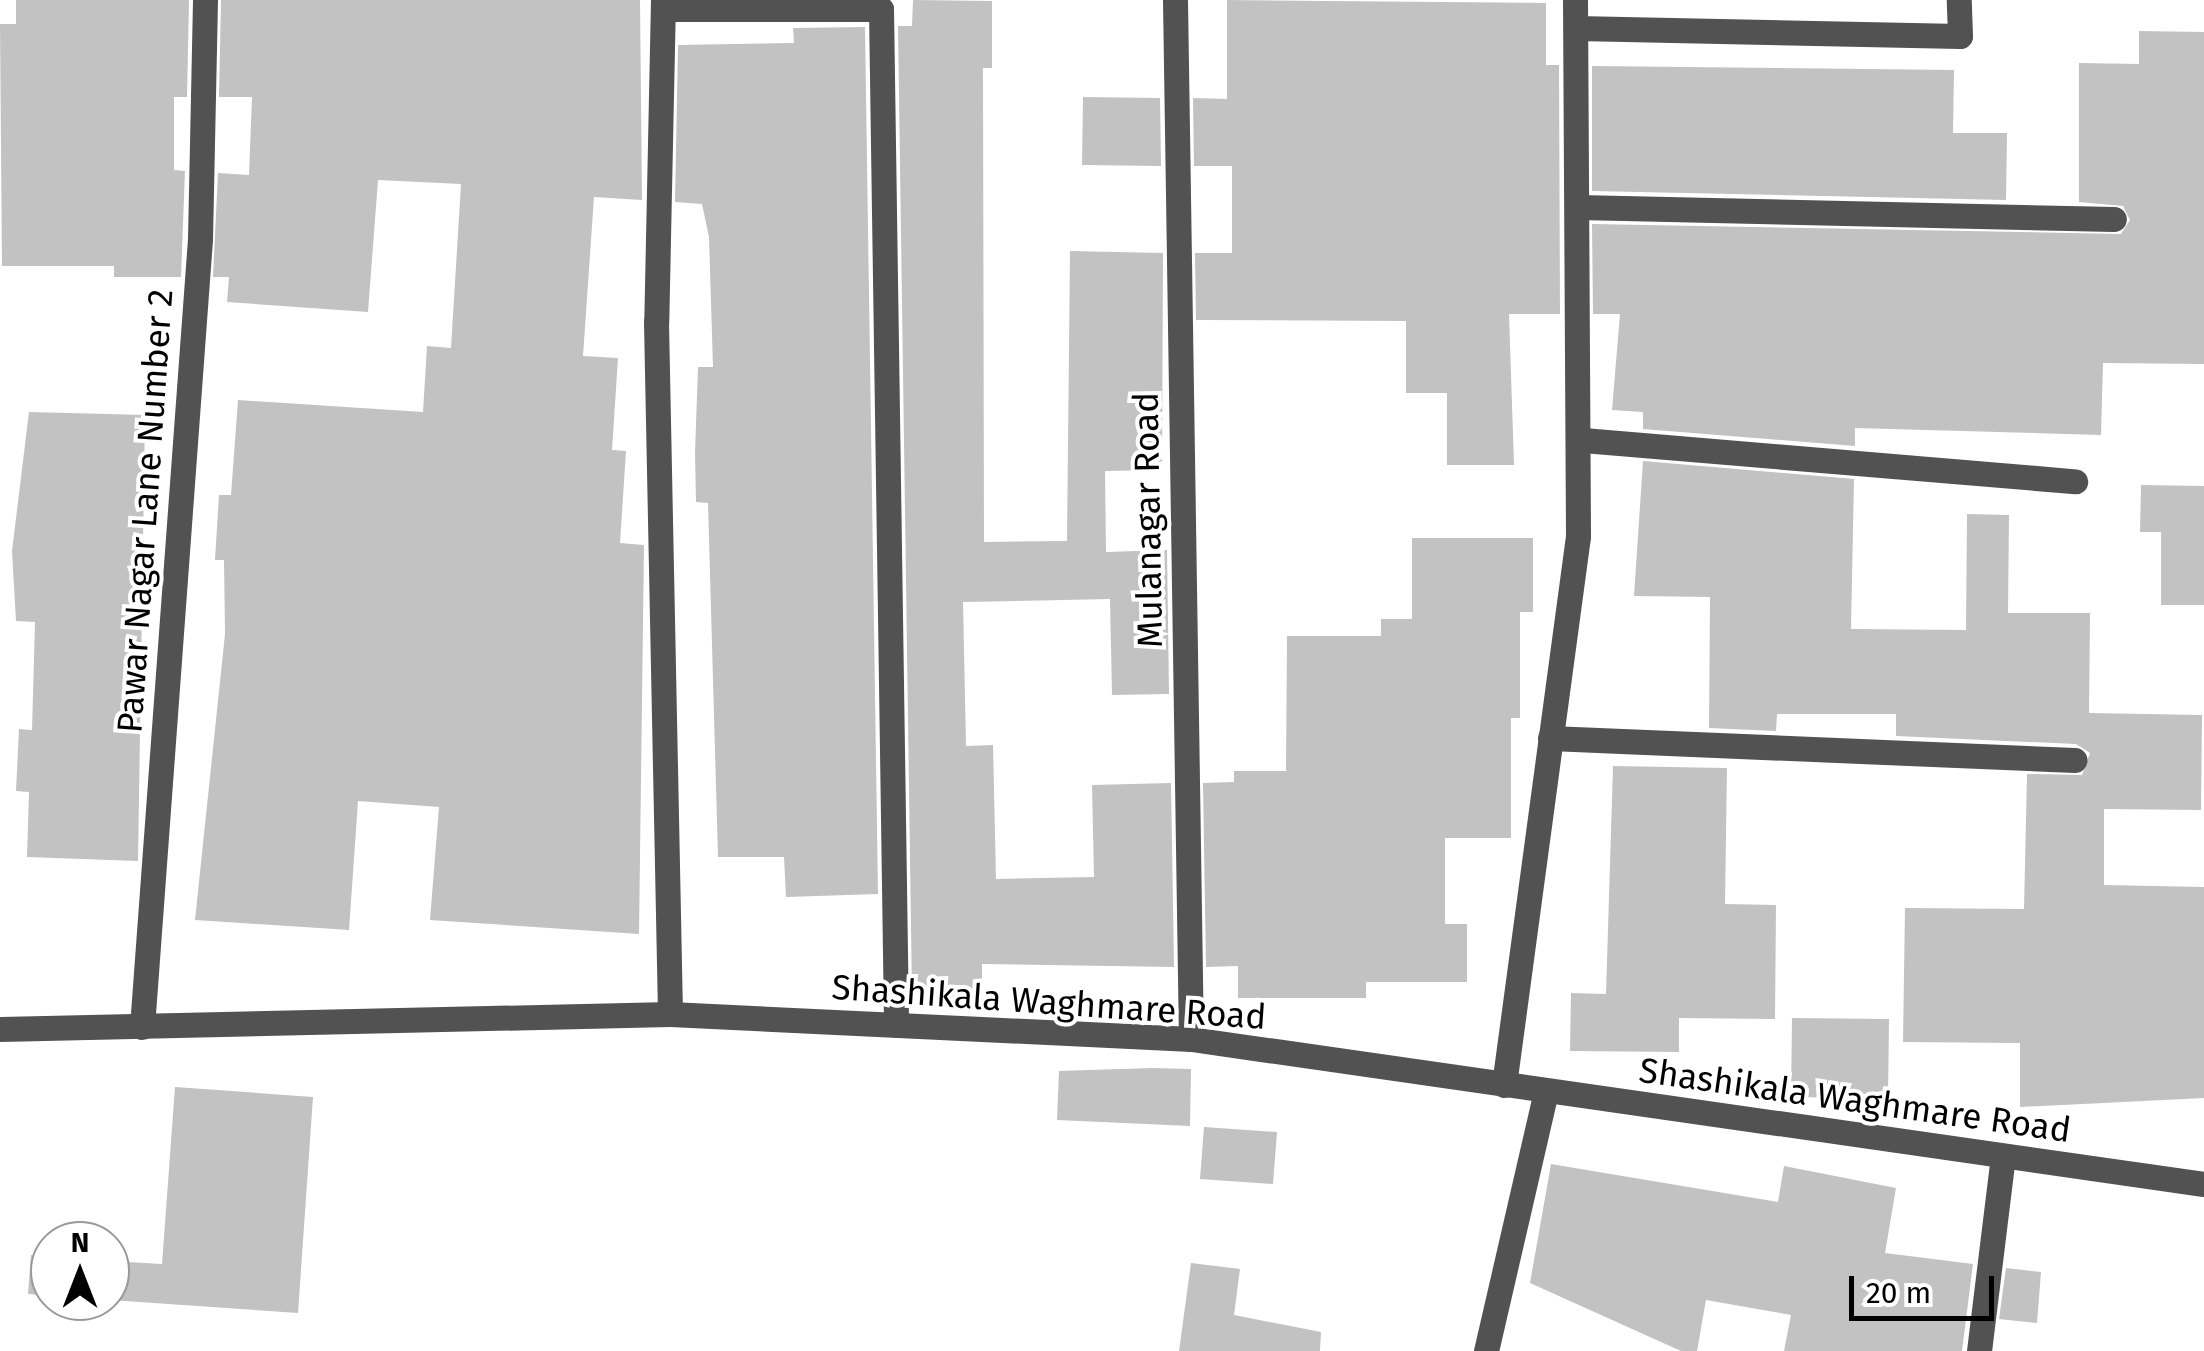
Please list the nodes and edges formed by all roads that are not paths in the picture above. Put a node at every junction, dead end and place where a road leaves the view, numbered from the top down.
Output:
1 (205, 0) edge
2 (1175, 0) edge
3 (1575, 0) edge
4 (1959, 0) edge
5 (663, 4) edge
6 (1576, 28) junction
7 (1578, 207) junction
8 (2114, 219) dead end
9 (1583, 440) junction
10 (2074, 481) dead end
11 (1550, 738) junction
12 (2074, 760) dead end
13 (670, 1014) junction
14 (896, 1025) junction
15 (142, 1027) junction
16 (0, 1029) edge
17 (1191, 1039) junction
18 (1504, 1085) junction
19 (1546, 1092) junction
20 (2004, 1156) junction
21 (2204, 1184) edge
22 (1486, 1351) edge
23 (1979, 1351) edge

1 - 15 street, Pawar Nagar Lane Number 2
2 - 17 street, Mulanagar Road
3 - 6 street
4 - 6 street
5 - 13 street
5 - 14 street
6 - 7 street
7 - 8 street
7 - 9 street
9 - 10 street
9 - 11 street
11 - 12 street
11 - 18 street
13 - 14 street, Shashikala Waghmare Road
13 - 15 street, Shashikala Waghmare Road
14 - 17 street, Shashikala Waghmare Road
15 - 16 street, Shashikala Waghmare Road
17 - 18 street, Shashikala Waghmare Road
18 - 19 street, Shashikala Waghmare Road
19 - 20 street, Shashikala Waghmare Road
19 - 22 street
20 - 21 street, Shashikala Waghmare Road
20 - 23 street

